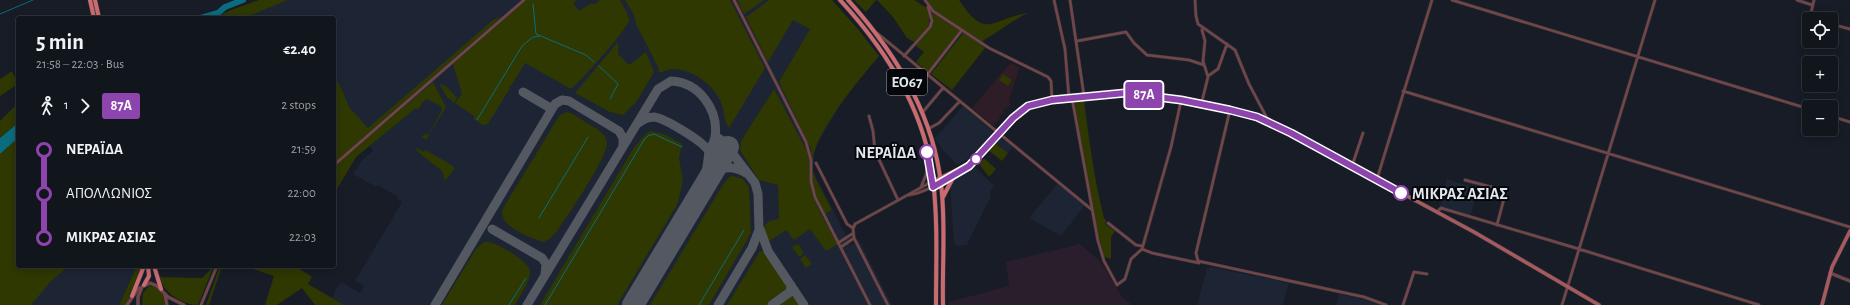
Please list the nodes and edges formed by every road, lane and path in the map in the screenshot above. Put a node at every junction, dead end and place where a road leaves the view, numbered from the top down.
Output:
1 (90, 0) edge
2 (95, 0) edge
3 (524, 0) edge
4 (734, 0) edge
5 (840, 0) edge
6 (848, 0) edge
7 (925, 0) edge
8 (1054, 0) edge
9 (1070, 0) edge
10 (1195, 0) edge
11 (1432, 0) edge
12 (1452, 0) edge
13 (1655, 0) edge
14 (1798, 0) edge
15 (1814, 0) edge
16 (927, 5) junction
17 (1812, 5) junction
18 (1811, 12) edge
19 (94, 16) edge
20 (99, 16) edge
21 (1198, 24) junction
22 (1838, 26) edge
23 (1850, 29) edge
24 (963, 30) junction
25 (875, 32) junction
26 (1077, 41) junction
27 (1227, 44) junction
28 (904, 56) junction
29 (1638, 58) junction
30 (1204, 65) junction
31 (927, 75) junction
32 (1208, 77) junction
33 (943, 88) junction
34 (1403, 92) junction
35 (1083, 96) junction
36 (1072, 98) junction
37 (1050, 100) junction
38 (1181, 100) junction
39 (960, 101) junction
40 (1201, 105) junction
41 (1802, 107) edge
42 (1230, 110) junction
43 (922, 113) junction
44 (869, 116) dead end
45 (1838, 118) edge
46 (1269, 122) junction
47 (1850, 122) edge
48 (928, 129) junction
49 (999, 133) junction
50 (1363, 133) dead end
51 (1608, 154) junction
52 (928, 155) junction
53 (972, 162) junction
54 (336, 163) edge
55 (816, 163) dead end
56 (1352, 166) junction
57 (954, 176) junction
58 (941, 180) junction
59 (1376, 180) junction
60 (1465, 180) dead end
61 (933, 181) junction
62 (933, 187) junction
63 (920, 188) junction
64 (909, 195) junction
65 (942, 199) junction
66 (898, 200) junction
67 (1091, 209) junction
68 (1437, 212) junction
69 (1108, 223) dead end
70 (1497, 225) junction
71 (1850, 227) edge
72 (853, 228) junction
73 (1850, 231) edge
74 (853, 234) junction
75 (854, 238) junction
76 (838, 243) junction
77 (841, 247) junction
78 (1142, 247) junction
79 (1579, 249) junction
80 (1196, 258) junction
81 (1195, 262) junction
82 (1199, 263) junction
83 (143, 268) edge
84 (148, 268) edge
85 (155, 268) edge
86 (216, 268) edge
87 (1427, 274) dead end
88 (1830, 274) junction
89 (1850, 281) edge
90 (143, 286) junction
91 (1568, 286) junction
92 (161, 289) junction
93 (164, 293) junction
94 (132, 296) junction
95 (128, 305) edge
96 (138, 305) edge
97 (167, 305) edge
98 (184, 305) edge
99 (202, 305) edge
100 (870, 305) edge
101 (888, 305) edge
102 (936, 305) edge
103 (943, 305) edge
104 (1386, 305) edge
105 (1403, 305) edge
106 (1562, 305) edge
107 (1599, 305) edge
108 (1759, 305) edge
109 (1822, 305) edge

1 - 19 main road
2 - 20 main road
3 - 54 street
4 - 76 street
5 - 52 main road, ΕΟ67
6 - 25 main road, ΕΟ67
7 - 16 street
8 - 36 street
9 - 26 street
10 - 21 street
11 - 34 street
12 - 29 street
13 - 29 street
14 - 17 street
15 - 17 street
16 - 24 street
16 - 28 street
17 - 18 street
21 - 27 street
21 - 30 street
22 - 23 street
24 - 31 street
24 - 37 street
25 - 28 street
25 - 43 main road, ΕΟ67
26 - 30 street
26 - 35 street
27 - 32 street
27 - 46 street
28 - 31 street
29 - 41 street
29 - 51 street
30 - 32 street
31 - 33 street
32 - 40 street
33 - 39 street
33 - 43 street
34 - 51 street
34 - 59 street
35 - 36 main road
35 - 38 main road
36 - 37 main road
36 - 67 street
37 - 49 main road
38 - 40 main road
38 - 78 street
39 - 48 street
39 - 49 street
40 - 42 main road
42 - 46 main road
42 - 80 street
43 - 48 main road, ΕΟ67
44 - 66 street
45 - 47 street
46 - 56 main road
48 - 58 main road, ΕΟ67
49 - 53 main road
49 - 67 street
50 - 56 street
51 - 71 street
51 - 79 street
52 - 61 main road, ΕΟ67
52 - 63 street
53 - 57 main road
53 - 58 main road
55 - 72 street
56 - 59 main road
57 - 58 main road
57 - 65 main road
58 - 61 main road
58 - 62 main road
58 - 65 main road
59 - 68 main road
60 - 70 street
61 - 62 main road
61 - 63 street
62 - 64 street
62 - 102 main road
63 - 64 street
64 - 66 street
65 - 103 main road
66 - 72 street
67 - 78 street
68 - 70 street
68 - 91 main road
69 - 78 street
70 - 79 street
72 - 74 street
73 - 88 main road
74 - 75 street
74 - 76 street
75 - 77 street
75 - 101 street
76 - 77 street
77 - 100 street
78 - 81 street
79 - 91 street
79 - 108 street
80 - 81 street
80 - 82 street
81 - 82 street
82 - 104 street
83 - 94 main road
84 - 90 main road
85 - 92 main road
86 - 99 street
87 - 105 street
88 - 89 street
88 - 109 main road
90 - 92 street
90 - 94 street
90 - 96 street
91 - 106 street
91 - 107 main road
92 - 93 street
93 - 97 street
93 - 98 street
94 - 95 street

